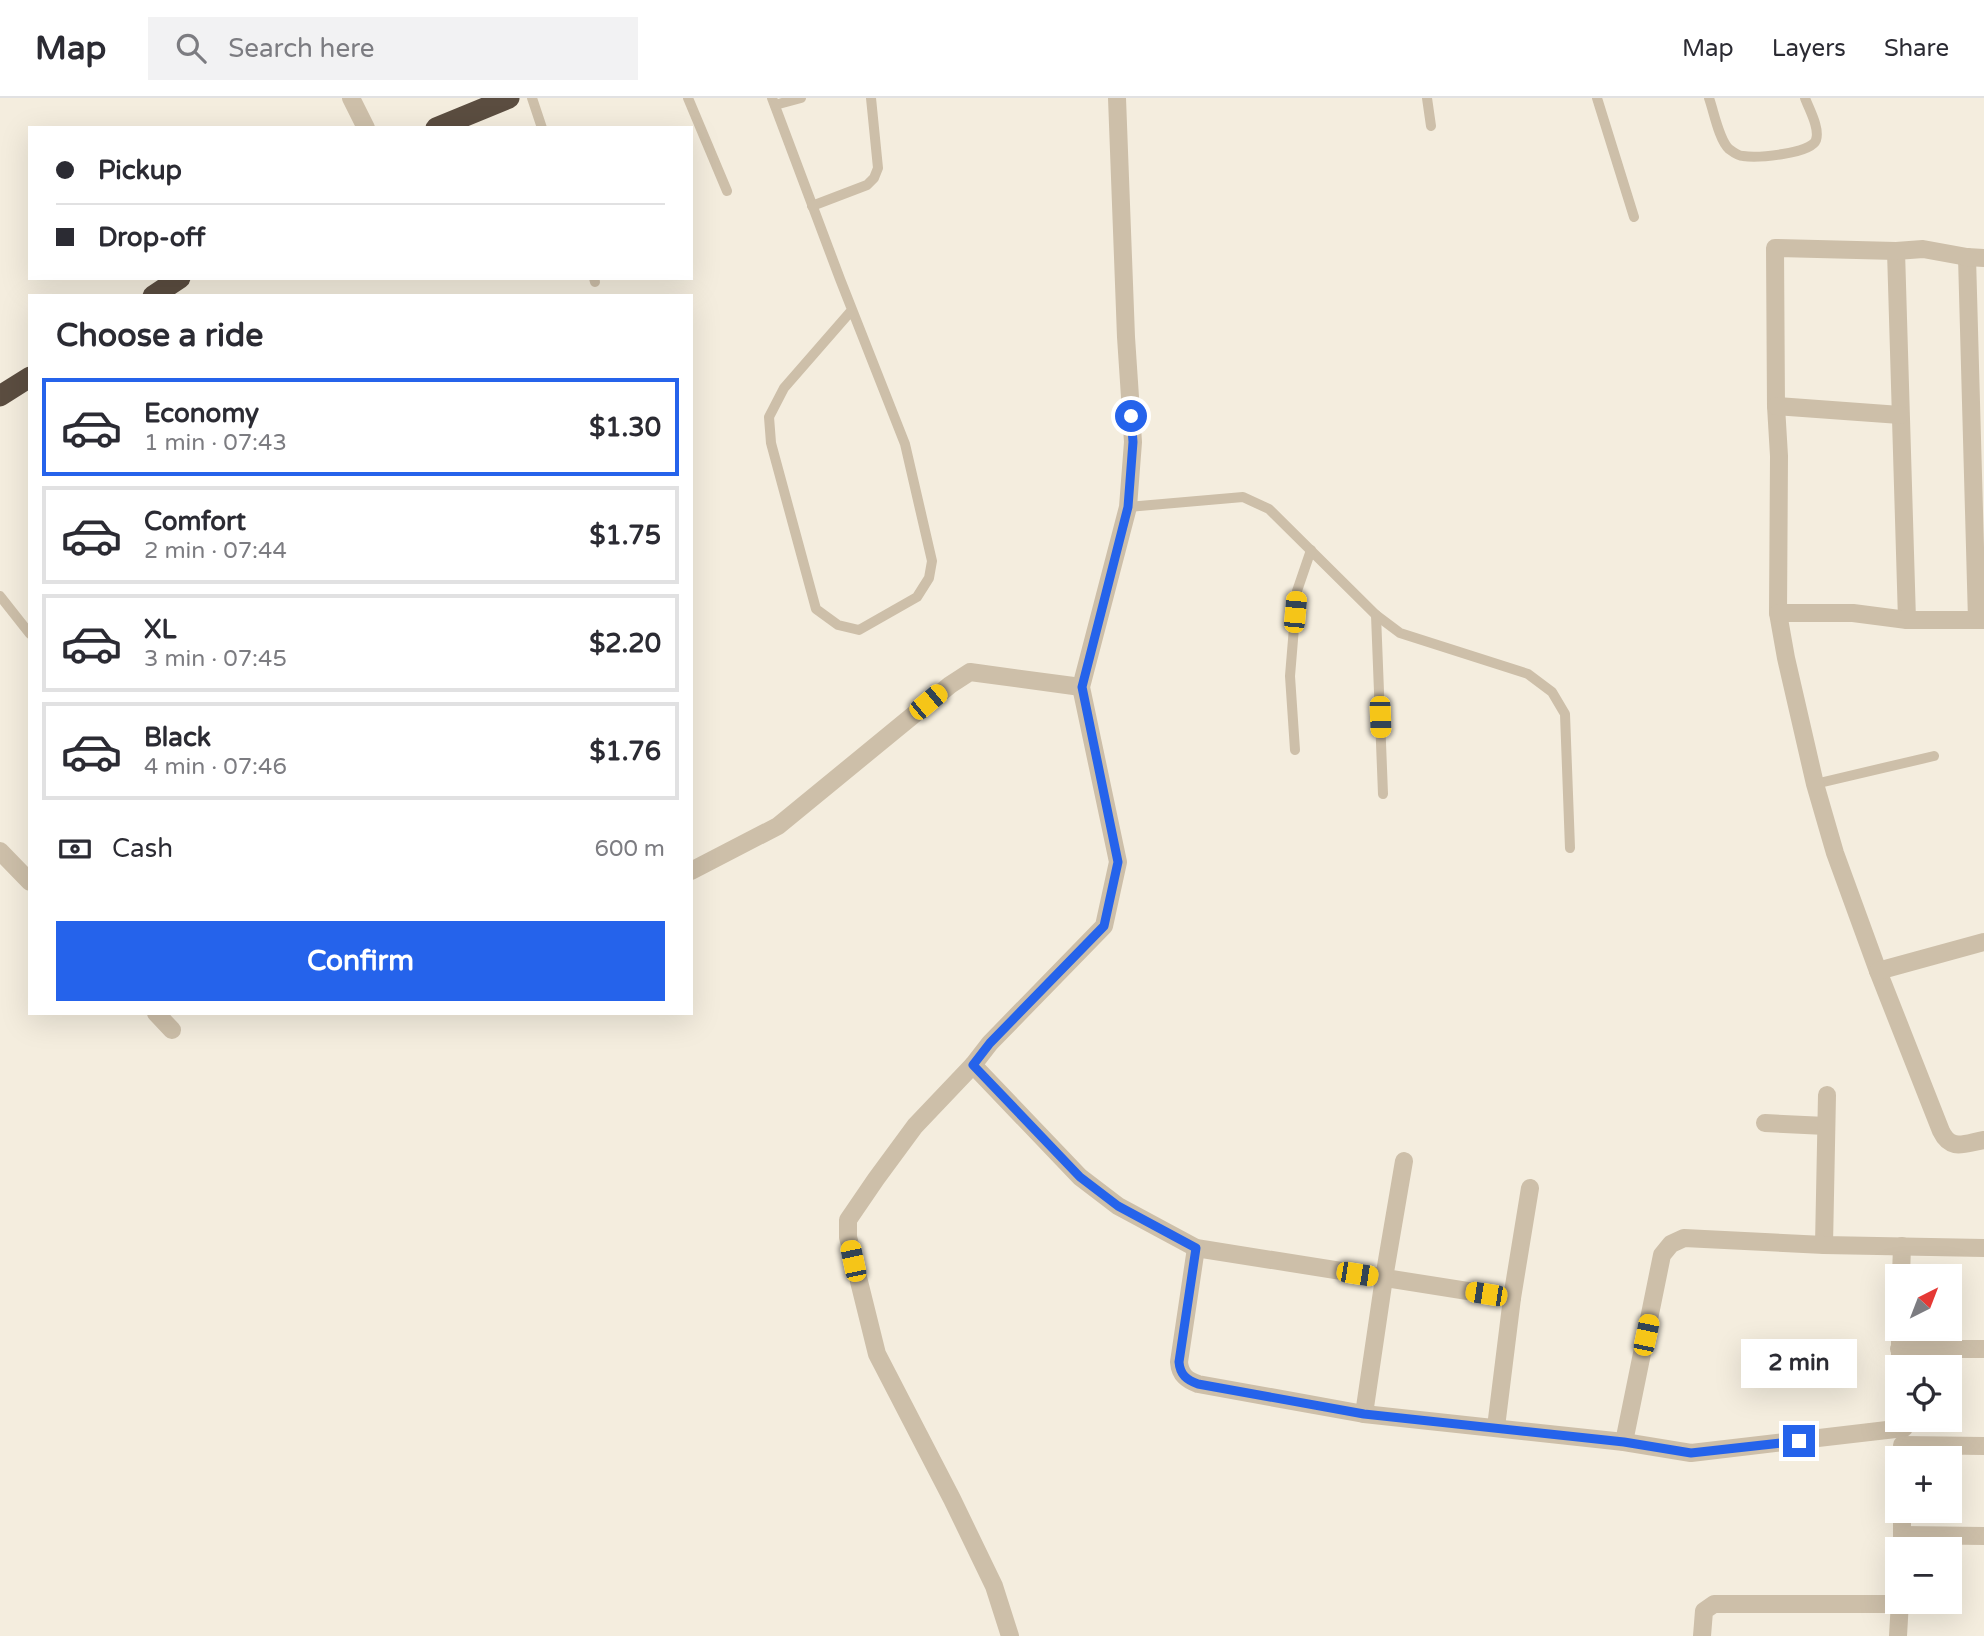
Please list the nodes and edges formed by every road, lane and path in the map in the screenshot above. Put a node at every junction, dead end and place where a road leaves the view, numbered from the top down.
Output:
1 (351, 98) edge
2 (532, 98) edge
3 (688, 98) edge
4 (801, 98) edge
5 (871, 98) edge
6 (1117, 98) edge
7 (1427, 98) edge
8 (1597, 98) edge
9 (1709, 98) edge
10 (1805, 98) edge
11 (502, 99) edge
12 (773, 101) edge
13 (365, 126) edge
14 (441, 126) edge
15 (541, 126) edge
16 (1432, 126) dead end
17 (727, 191) dead end
18 (812, 206) junction
19 (1634, 217) dead end
20 (1896, 251) junction
21 (1976, 257) edge
22 (177, 280) edge
23 (157, 294) edge
24 (852, 310) junction
25 (28, 378) edge
26 (0, 396) edge
27 (1776, 406) junction
28 (1900, 415) junction
29 (1128, 507) junction
30 (1311, 550) junction
31 (0, 596) edge
32 (1778, 613) junction
33 (1376, 615) junction
34 (1907, 620) junction
35 (1981, 620) edge
36 (28, 631) edge
37 (1082, 687) junction
38 (1295, 750) dead end
39 (1934, 756) dead end
40 (1815, 784) junction
41 (1382, 794) dead end
42 (1570, 848) dead end
43 (0, 851) edge
44 (693, 870) edge
45 (28, 880) edge
46 (1984, 942) edge
47 (1878, 971) junction
48 (158, 1015) edge
49 (172, 1030) dead end
50 (973, 1065) junction
51 (1827, 1095) dead end
52 (1765, 1123) dead end
53 (1826, 1126) junction
54 (1984, 1140) edge
55 (1404, 1161) dead end
56 (1530, 1188) dead end
57 (1824, 1245) junction
58 (1902, 1246) junction
59 (1196, 1248) junction
60 (1984, 1248) edge
61 (1901, 1264) edge
62 (1384, 1278) junction
63 (1511, 1298) junction
64 (1984, 1349) edge
65 (1928, 1355) edge
66 (1364, 1414) junction
67 (1496, 1427) junction
68 (1903, 1438) edge
69 (1624, 1442) junction
70 (1984, 1446) edge
71 (1984, 1536) edge
72 (1962, 1538) edge
73 (1885, 1602) edge
74 (1899, 1614) edge
75 (1010, 1636) edge
76 (1702, 1636) edge
77 (1898, 1636) edge

1 - 13 street
2 - 15 lane
3 - 17 lane
4 - 12 lane
5 - 18 lane
6 - 29 street
7 - 16 lane
8 - 19 lane
9 - 10 lane
11 - 14 highway
12 - 18 lane
18 - 24 lane
20 - 21 street
20 - 27 street
20 - 28 street
21 - 35 street
22 - 23 highway
24 - 24 lane
25 - 26 highway
27 - 28 street
27 - 32 street
28 - 34 street
29 - 30 lane
29 - 37 street
30 - 33 lane
30 - 38 lane
31 - 36 lane
32 - 34 street
32 - 40 street
33 - 41 lane
33 - 42 lane
34 - 35 street
37 - 44 street
37 - 50 street
39 - 40 lane
40 - 47 street
43 - 45 street
46 - 47 street
47 - 54 street
48 - 49 street
50 - 59 street
50 - 75 street
51 - 53 street
52 - 53 street
53 - 57 street
55 - 62 street
56 - 63 street
57 - 58 street
57 - 69 street
58 - 60 street
58 - 61 street
59 - 62 street
59 - 66 street
62 - 63 street
62 - 66 street
63 - 67 street
64 - 65 street
66 - 67 street
67 - 69 street
68 - 69 street
68 - 70 street
71 - 72 street
73 - 76 street
74 - 77 street

